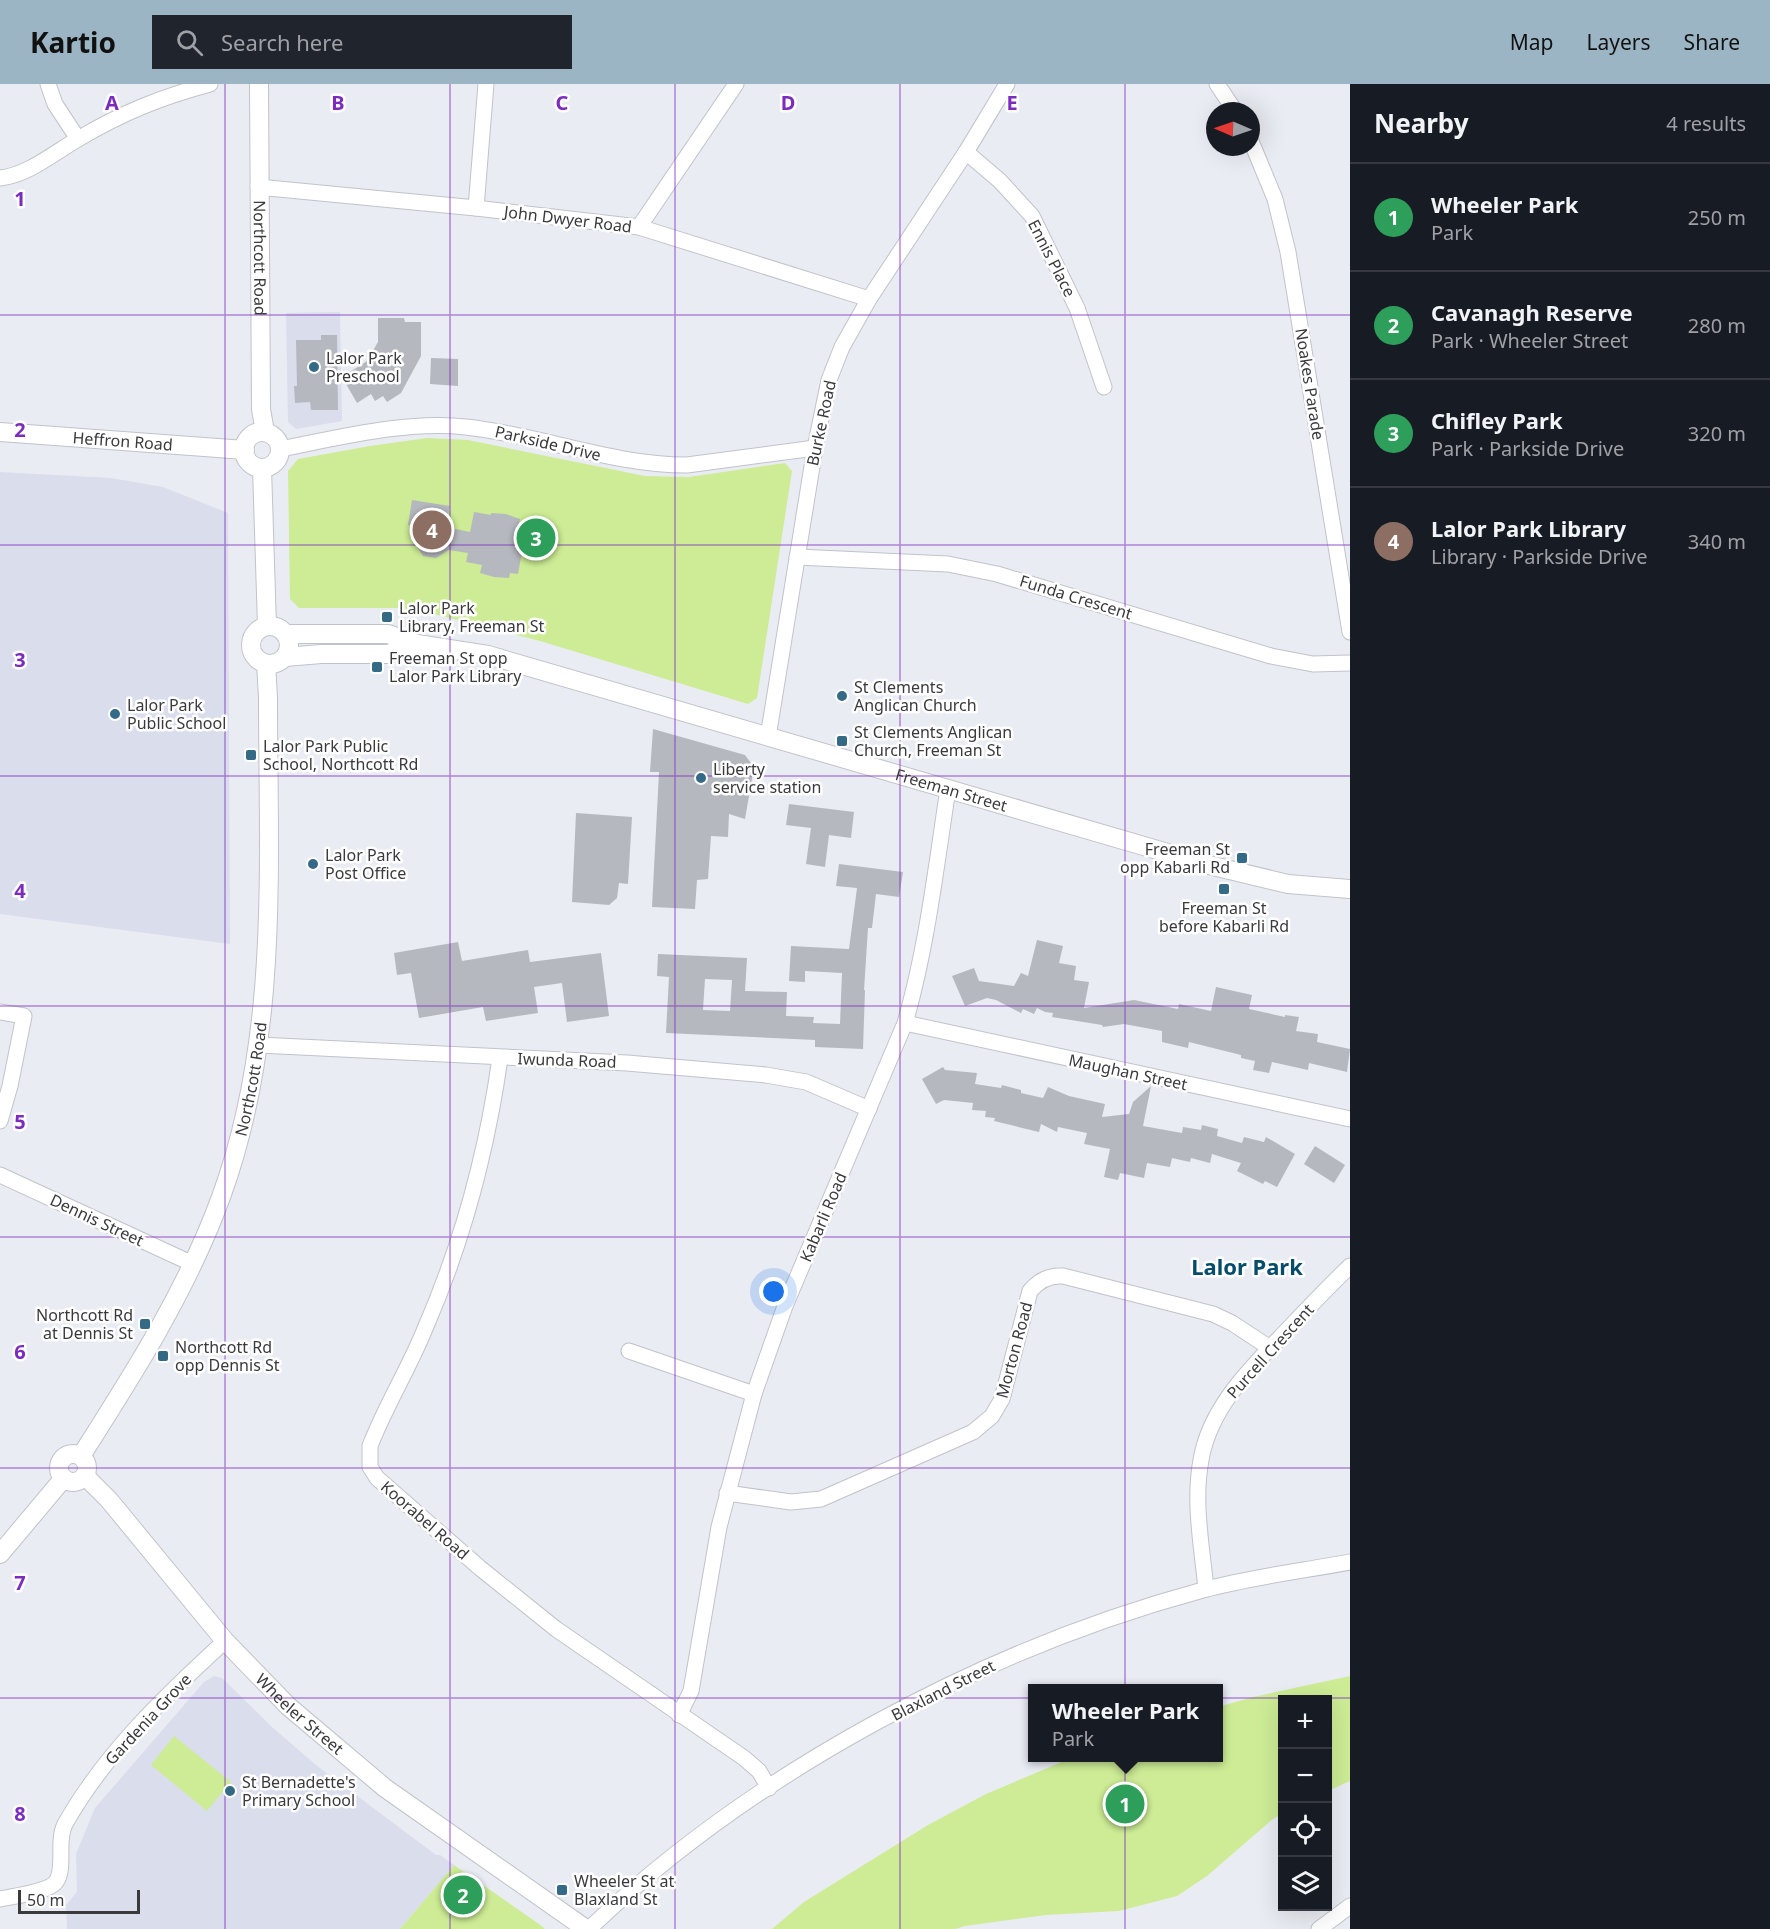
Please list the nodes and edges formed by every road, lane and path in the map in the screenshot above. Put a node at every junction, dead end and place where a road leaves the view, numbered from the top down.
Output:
1 (48, 84) edge
2 (210, 84) edge
3 (258, 84) edge
4 (486, 84) edge
5 (736, 84) edge
6 (1007, 84) edge
7 (1217, 84) edge
8 (1229, 102) edge
9 (78, 139) junction
10 (966, 152) junction
11 (1257, 156) edge
12 (0, 178) edge
13 (258, 187) junction
14 (476, 208) junction
15 (639, 227) junction
16 (869, 299) junction
17 (1104, 387) dead end
18 (0, 432) edge
19 (265, 432) junction
20 (815, 447) junction
21 (280, 449) junction
22 (245, 450) junction
23 (262, 468) junction
24 (797, 557) junction
25 (267, 626) junction
26 (1350, 632) edge
27 (285, 634) junction
28 (417, 644) junction
29 (285, 657) junction
30 (1350, 663) edge
31 (266, 664) junction
32 (768, 736) junction
33 (948, 789) junction
34 (1350, 889) edge
35 (0, 1012) edge
36 (906, 1023) junction
37 (259, 1045) junction
38 (500, 1058) junction
39 (869, 1109) junction
40 (1350, 1119) edge
41 (0, 1121) edge
42 (0, 1175) edge
43 (194, 1264) junction
44 (1350, 1266) edge
45 (1270, 1348) junction
46 (629, 1351) dead end
47 (754, 1394) junction
48 (81, 1456) junction
49 (85, 1476) junction
50 (63, 1479) junction
51 (727, 1493) junction
52 (0, 1554) edge
53 (1350, 1562) edge
54 (1206, 1589) junction
55 (225, 1641) junction
56 (679, 1715) junction
57 (769, 1788) junction
58 (0, 1899) edge
59 (1350, 1906) edge
60 (588, 1929) edge
61 (1319, 1929) edge

1 - 9 street
2 - 9 street
3 - 13 street, Northcott Road
4 - 14 street
5 - 15 street
6 - 10 street, Burke Road
7 - 8 street
9 - 12 street
10 - 16 street, Burke Road
10 - 17 street, Ennis Place
11 - 26 street, Noakes Parade
13 - 14 street, John Dwyer Road
13 - 19 street, Northcott Road
14 - 15 street, John Dwyer Road
15 - 16 street, John Dwyer Road
16 - 20 street, Burke Road
18 - 22 street, Heffron Road
19 - 21 street
19 - 22 street
20 - 21 street, Parkside Drive
20 - 24 street, Burke Road
21 - 23 street
22 - 23 street
23 - 25 street
24 - 30 street, Funda Crescent
24 - 32 street, Burke Road
25 - 27 street
25 - 31 street
27 - 28 street, Freeman Street
27 - 29 street
28 - 29 street, Freeman Street
28 - 32 street, Freeman Street
29 - 31 street
31 - 37 street, Northcott Road
32 - 33 street, Freeman Street
33 - 34 street, Freeman Street
33 - 36 street, Kabarli Road
35 - 41 street
36 - 39 street, Kabarli Road
36 - 40 street, Maughan Street
37 - 38 street, Iwunda Road
37 - 43 street, Northcott Road
38 - 39 street, Iwunda Road
38 - 56 street, Koorabel Road
39 - 47 street, Kabarli Road
42 - 43 street, Dennis Street
43 - 48 street, Northcott Road
44 - 45 street, Purcell Crescent
45 - 51 street, Morton Road
45 - 54 street, Purcell Crescent
46 - 47 street
47 - 51 street, Kabarli Road
48 - 49 street
48 - 50 street
49 - 50 street
49 - 55 street, Wheeler Street
50 - 52 street
51 - 56 street, Kabarli Road
53 - 54 street, Blaxland Street
54 - 57 street, Blaxland Street
55 - 58 street, Gardenia Grove
55 - 60 street, Wheeler Street
56 - 57 street, Koorabel Road
57 - 60 street, Blaxland Street
59 - 61 street

